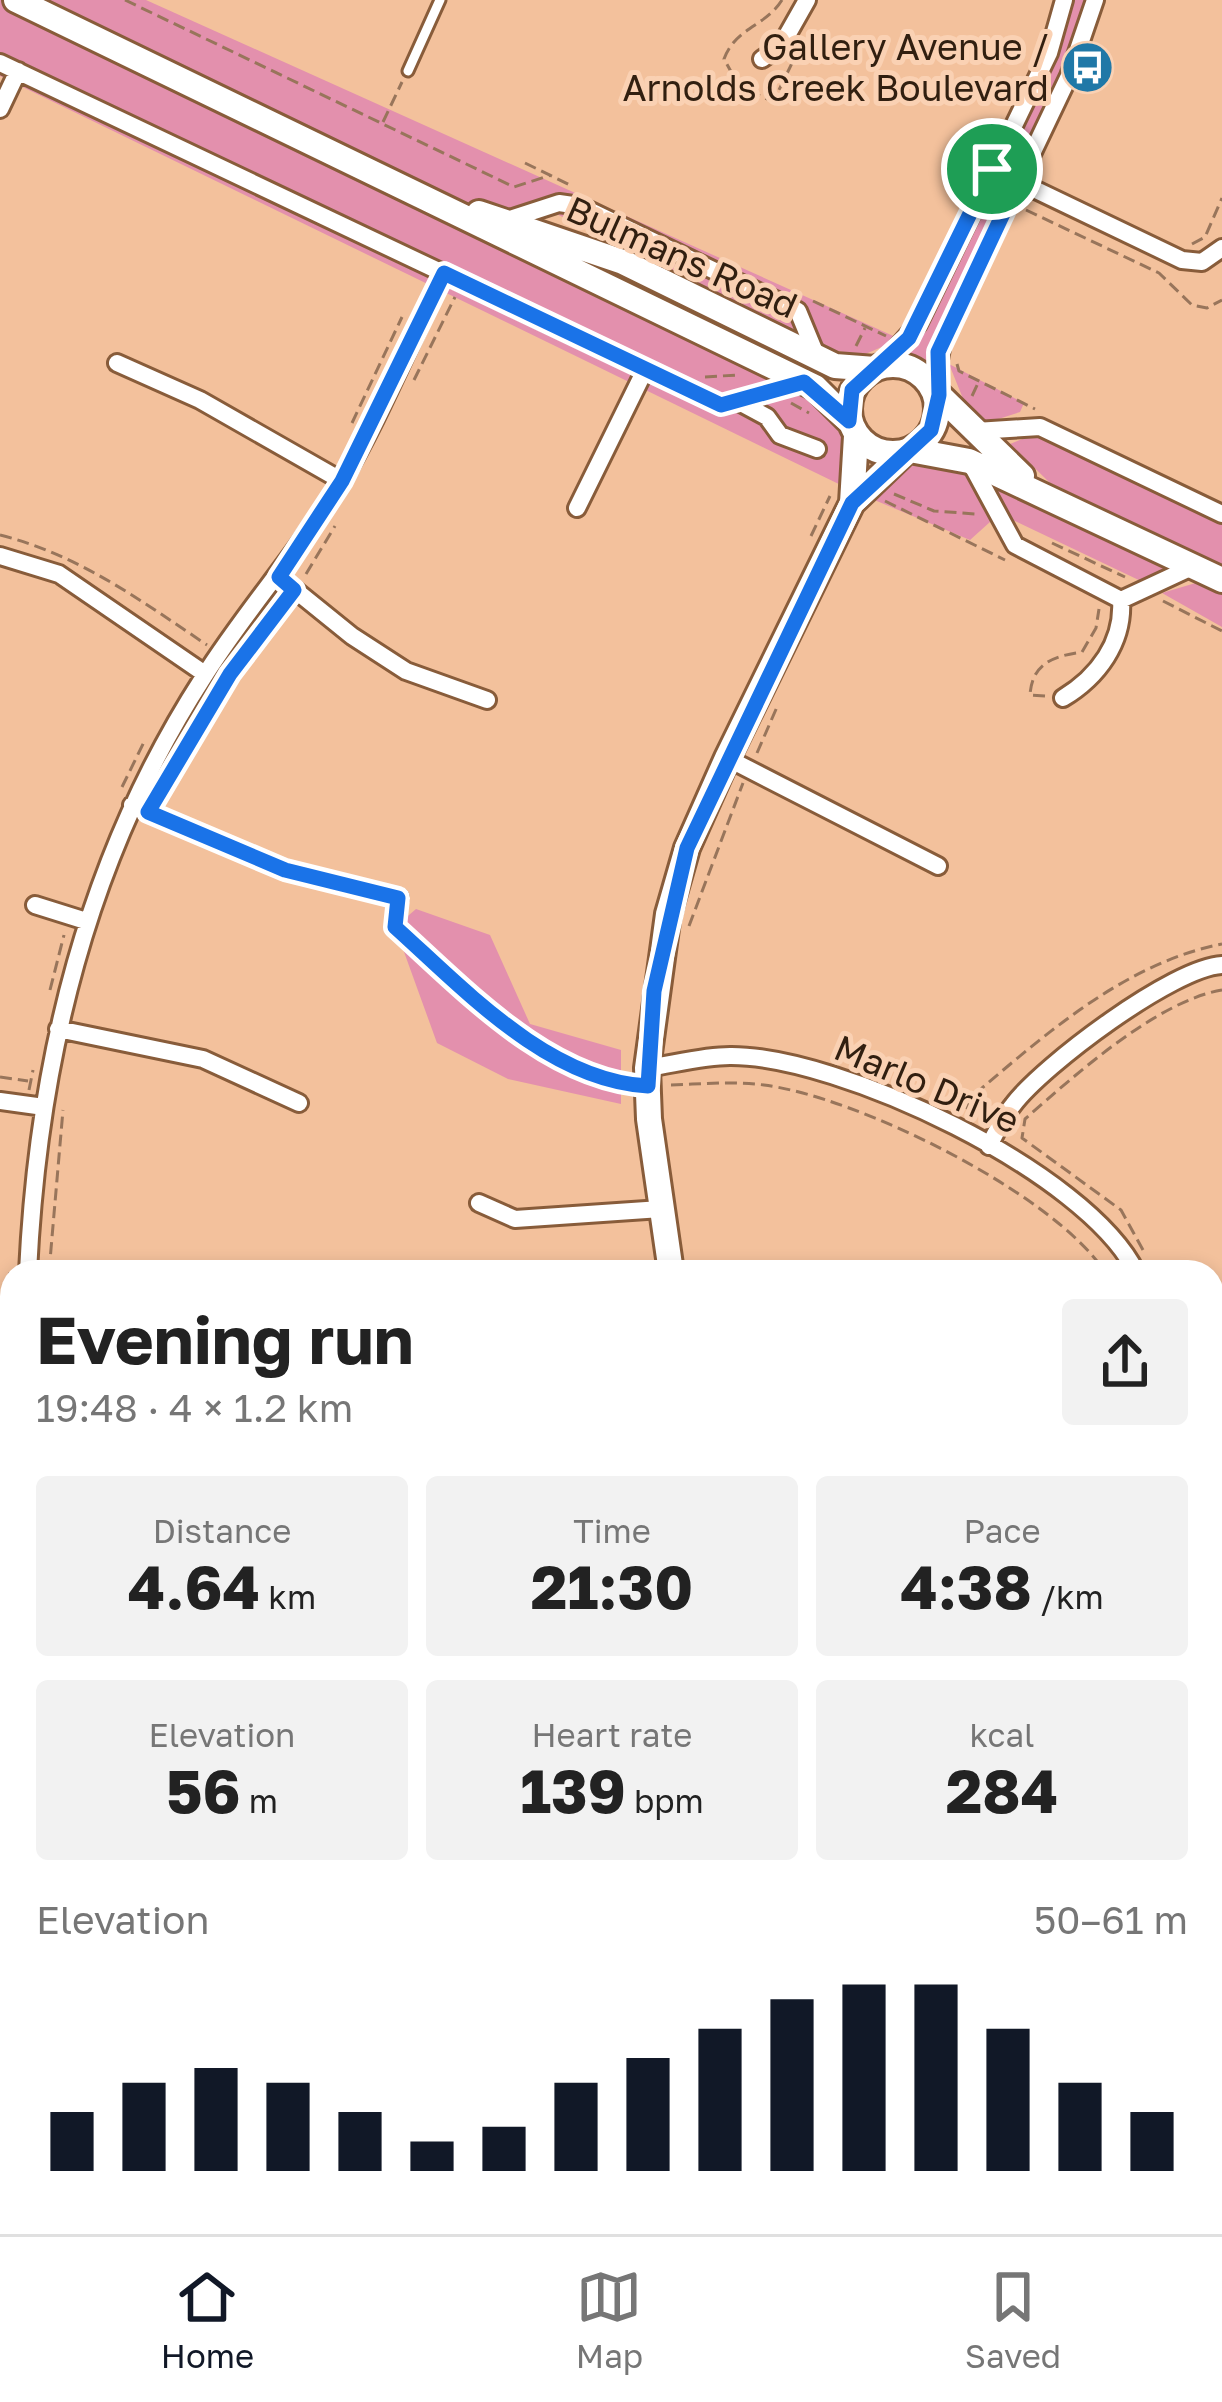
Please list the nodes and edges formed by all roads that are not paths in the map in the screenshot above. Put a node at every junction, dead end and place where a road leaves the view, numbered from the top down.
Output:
1 (16, 0) edge
2 (440, 0) edge
3 (807, 0) edge
4 (1064, 0) edge
5 (1095, 0) edge
6 (762, 59) dead end
7 (0, 62) edge
8 (18, 71) junction
9 (408, 71) dead end
10 (0, 110) edge
11 (992, 169) junction
12 (392, 181) junction
13 (1018, 182) junction
14 (503, 221) junction
15 (1222, 248) edge
16 (444, 273) junction
17 (817, 357) junction
18 (117, 363) dead end
19 (878, 368) junction
20 (645, 370) junction
21 (804, 382) junction
22 (937, 391) junction
23 (773, 392) junction
24 (741, 404) junction
25 (767, 416) junction
26 (853, 429) junction
27 (975, 430) junction
28 (817, 448) dead end
29 (907, 451) junction
30 (969, 461) junction
31 (342, 481) junction
32 (1052, 500) junction
33 (862, 507) junction
34 (577, 508) dead end
35 (1222, 514) edge
36 (0, 556) edge
37 (1192, 567) junction
38 (279, 577) junction
39 (1222, 580) edge
40 (1121, 600) junction
41 (200, 670) junction
42 (1063, 698) road end
43 (487, 700) dead end
44 (738, 763) junction
45 (124, 803) junction
46 (938, 866) dead end
47 (398, 898) road end
48 (35, 905) dead end
49 (78, 919) junction
50 (1222, 964) edge
51 (58, 1029) junction
52 (655, 1080) junction
53 (0, 1101) edge
54 (299, 1103) dead end
55 (35, 1106) junction
56 (988, 1146) junction
57 (479, 1203) dead end
58 (661, 1209) junction
59 (21, 1260) edge
60 (669, 1260) edge
61 (1137, 1260) edge

1 - 12 street, Bulmans Road
2 - 9 lane
3 - 6 street
4 - 11 street
5 - 13 street
7 - 8 street
8 - 10 street
8 - 16 street
11 - 13 street
11 - 19 street
12 - 14 street, Bulmans Road
12 - 21 street, Bulmans Road
13 - 15 street
13 - 22 street
14 - 17 street, Bulmans Road
14 - 17 street
16 - 20 street
16 - 31 street
17 - 19 street, Bulmans Road
18 - 31 street
19 - 22 street
19 - 26 street
20 - 24 street
20 - 34 street
21 - 23 street
21 - 26 street, Bulmans Road
22 - 27 street
22 - 29 street
23 - 24 street
23 - 25 street
24 - 25 street
25 - 28 street
26 - 29 street
26 - 33 street
27 - 32 street
27 - 35 street
29 - 30 street
29 - 33 street
30 - 32 street
30 - 40 street
31 - 38 street
32 - 37 street
33 - 44 street
36 - 41 street
37 - 39 street
37 - 40 street
38 - 41 street
38 - 43 street
40 - 42 street
41 - 45 street
44 - 46 street
44 - 52 street
45 - 47 street
45 - 49 street
48 - 49 street
49 - 51 street
50 - 56 street
51 - 54 street
51 - 55 street
52 - 56 street, Marlo Drive
52 - 58 street
53 - 55 street
55 - 59 street
56 - 61 street, Marlo Drive
57 - 58 street
58 - 60 street

